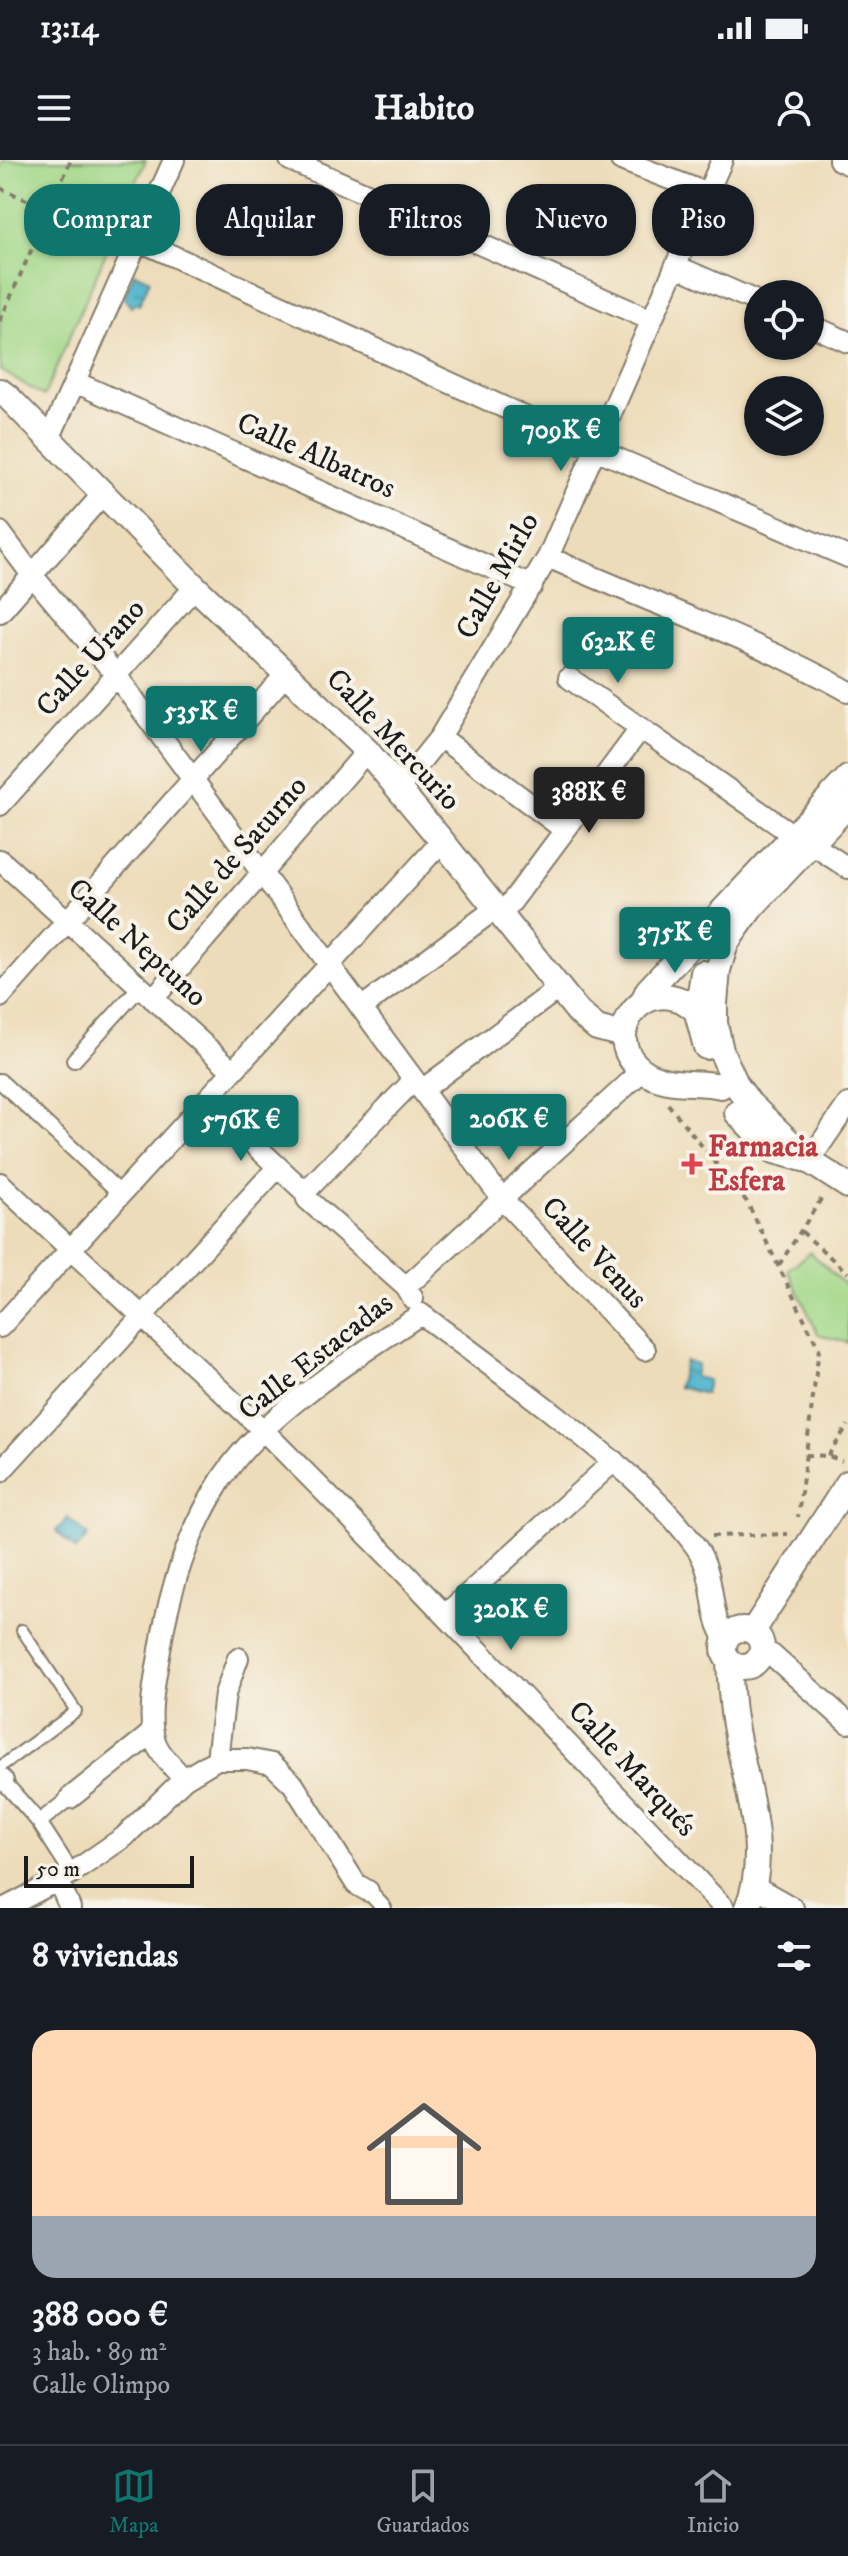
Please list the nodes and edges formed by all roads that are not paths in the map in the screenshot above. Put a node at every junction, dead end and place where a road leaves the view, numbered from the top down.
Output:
1 (174, 160) edge
2 (290, 160) edge
3 (621, 160) edge
4 (722, 160) edge
5 (839, 160) edge
6 (848, 164) edge
7 (163, 184) edge
8 (683, 184) edge
9 (710, 184) edge
10 (131, 256) edge
11 (163, 256) edge
12 (680, 256) edge
13 (676, 266) junction
14 (744, 296) edge
15 (651, 320) junction
16 (824, 331) edge
17 (848, 342) edge
18 (75, 382) junction
19 (0, 391) edge
20 (49, 439) junction
21 (595, 449) junction
22 (102, 495) junction
23 (0, 532) edge
24 (548, 557) junction
25 (848, 557) edge
26 (32, 575) junction
27 (532, 586) junction
28 (195, 587) junction
29 (0, 612) edge
30 (287, 673) junction
31 (116, 675) junction
32 (569, 678) dead end
33 (848, 691) edge
34 (641, 728) junction
35 (440, 737) junction
36 (367, 751) junction
37 (848, 778) edge
38 (193, 779) junction
39 (399, 788) junction
40 (0, 805) edge
41 (848, 805) edge
42 (565, 830) junction
43 (801, 839) junction
44 (442, 841) junction
45 (0, 860) edge
46 (848, 868) edge
47 (261, 873) junction
48 (498, 913) junction
49 (716, 918) junction
50 (67, 921) junction
51 (330, 965) junction
52 (559, 988) junction
53 (147, 993) junction
54 (0, 997) edge
55 (642, 1003) junction
56 (361, 1008) junction
57 (709, 1028) junction
58 (623, 1035) junction
59 (74, 1060) dead end
60 (233, 1071) junction
61 (649, 1074) junction
62 (0, 1081) edge
63 (418, 1085) junction
64 (721, 1086) junction
65 (206, 1100) junction
66 (848, 1104) edge
67 (809, 1161) junction
68 (277, 1168) junction
69 (841, 1182) edge
70 (0, 1183) edge
71 (305, 1192) junction
72 (121, 1194) junction
73 (502, 1199) junction
74 (71, 1249) junction
75 (406, 1287) junction
76 (421, 1314) junction
77 (143, 1317) junction
78 (0, 1327) edge
79 (645, 1350) dead end
80 (263, 1430) junction
81 (614, 1461) junction
82 (0, 1472) edge
83 (848, 1483) edge
84 (445, 1615) junction
85 (22, 1630) dead end
86 (757, 1642) junction
87 (727, 1650) junction
88 (238, 1658) dead end
89 (848, 1723) edge
90 (153, 1732) junction
91 (217, 1759) junction
92 (1, 1775) edge
93 (184, 1779) junction
94 (70, 1798) joint
95 (39, 1822) junction
96 (65, 1876) junction
97 (368, 1891) joint
98 (752, 1897) edge
99 (5, 1908) edge
100 (70, 1908) edge
101 (384, 1908) edge
102 (724, 1908) edge
103 (793, 1908) edge

1 - 7 street
2 - 15 street
3 - 8 street
4 - 9 street, Calle Mirlo
5 - 6 street
10 - 18 street
11 - 21 street
12 - 13 street, Calle Mirlo
13 - 14 street
13 - 15 street, Calle Mirlo
15 - 21 street, Calle Mirlo
16 - 17 street
18 - 20 street
18 - 27 street, Calle Albatros
19 - 20 street, Calle Mercurio
20 - 22 street, Calle Mercurio
21 - 24 street, Calle Mirlo
21 - 25 street
22 - 26 street
22 - 28 street, Calle Mercurio
23 - 26 street, Calle Venus
24 - 27 street, Calle Mirlo
24 - 33 street
26 - 29 street
26 - 31 street, Calle Venus
27 - 35 street, Calle Mirlo
28 - 30 street, Calle Mercurio
28 - 31 street, Calle Urano
30 - 36 street, Calle Mercurio
30 - 38 street
31 - 38 street, Calle Venus
31 - 40 street, Calle Urano
32 - 34 street
34 - 42 street
34 - 43 street
35 - 39 street, Calle Mirlo
35 - 42 street
36 - 39 street, Calle Mercurio
36 - 47 street, Calle de Saturno
37 - 43 street
38 - 47 street, Calle Venus
38 - 50 street
39 - 44 street, Calle Mercurio
41 - 43 street
42 - 48 street
43 - 46 street
43 - 49 street
43 - 57 street
44 - 48 street, Calle Mercurio
44 - 51 street
45 - 50 street, Calle Neptuno
47 - 51 street, Calle Venus
47 - 53 street, Calle de Saturno
48 - 52 street, Calle Mercurio
48 - 56 street
49 - 55 street
49 - 57 street
50 - 53 street, Calle Neptuno
50 - 54 street
51 - 56 street, Calle Venus
51 - 60 street
52 - 58 street, Calle Mercurio
52 - 63 street
53 - 59 street, Calle de Saturno
53 - 60 street, Calle Neptuno
55 - 57 street
55 - 58 street
56 - 63 street, Calle Venus
57 - 61 street
57 - 64 street
57 - 67 street
58 - 61 street
60 - 65 street
61 - 64 street
61 - 73 street
62 - 72 street
63 - 71 street
63 - 73 street, Calle Venus
64 - 67 street
65 - 68 street
65 - 72 street
66 - 67 street
67 - 69 street
68 - 71 street
68 - 77 street
70 - 74 street, Calle Marqués
71 - 75 street
72 - 74 street
73 - 75 street
73 - 79 street, Calle Venus
74 - 77 street, Calle Marqués
74 - 78 street
75 - 76 street
76 - 80 street, Calle Estacadas
76 - 81 street, Calle Estacadas
77 - 80 street, Calle Marqués
77 - 82 street
80 - 84 street, Calle Marqués
80 - 90 street, Calle Estacadas
81 - 84 street
81 - 87 street, Calle Estacadas
83 - 86 street
84 - 102 street, Calle Marqués
85 - 92 lane
86 - 87 street
86 - 87 street
86 - 89 street
87 - 98 street
88 - 91 street
90 - 93 street
90 - 94 street
91 - 93 street
91 - 97 street
92 - 95 street
93 - 96 street
94 - 95 street
95 - 96 street
96 - 99 street
96 - 100 street
97 - 101 street
98 - 103 street

